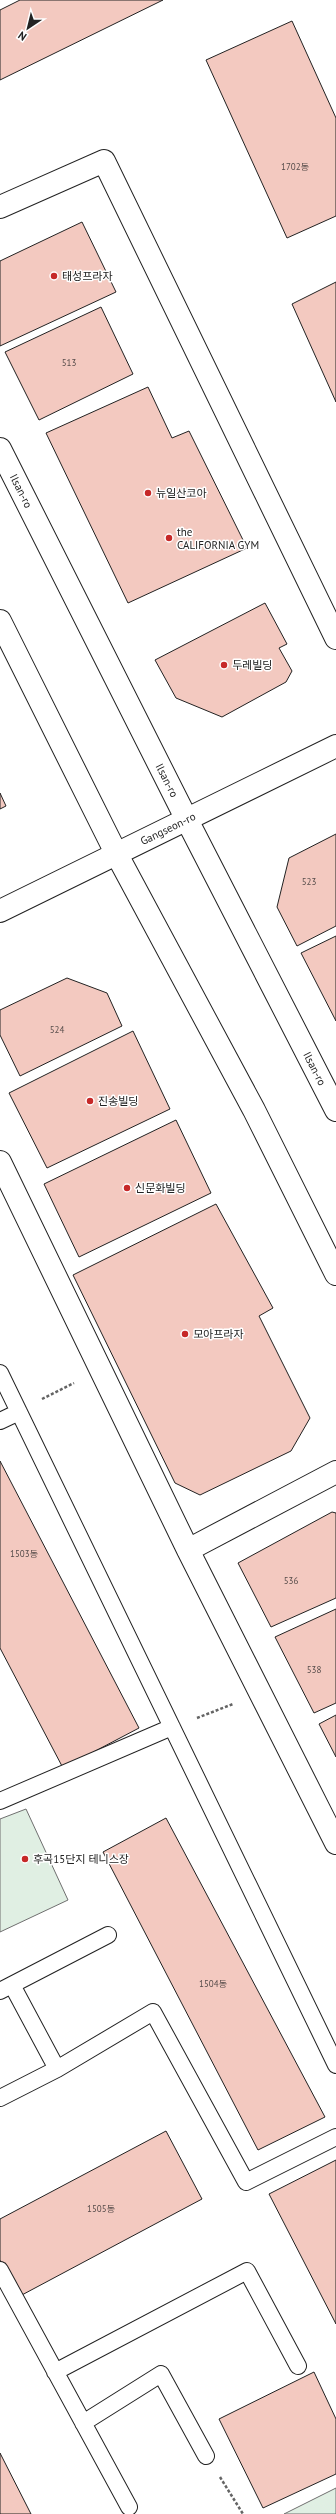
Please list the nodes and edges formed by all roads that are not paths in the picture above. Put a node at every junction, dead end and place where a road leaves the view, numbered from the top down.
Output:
1 (0, 207) edge
2 (0, 449) edge
3 (0, 621) edge
4 (336, 638) edge
5 (336, 746) edge
6 (187, 820) junction
7 (116, 852) junction
8 (0, 911) edge
9 (336, 1110) edge
10 (0, 1162) edge
11 (336, 1274) edge
12 (0, 1373) edge
13 (19, 1412) junction
14 (0, 1421) edge
15 (336, 1472) edge
16 (188, 1550) junction
17 (172, 1727) junction
18 (0, 1801) edge
19 (336, 1843) edge
20 (108, 1935) dead end
21 (6, 1988) edge
22 (336, 2065) edge
23 (57, 2069) junction
24 (0, 2098) edge
25 (336, 2137) edge
26 (0, 2270) edge
27 (298, 2366) dead end
28 (55, 2372) junction
29 (83, 2423) junction
30 (206, 2456) road end
31 (129, 2507) dead end

1 - 4 main road
2 - 6 main road, Ilsan-ro
3 - 7 main road
5 - 6 main road, Gangseon-ro
6 - 7 main road, Gangseon-ro
6 - 9 main road, Ilsan-ro
7 - 8 main road, Gangseon-ro
7 - 11 main road
10 - 16 main road
12 - 13 lane
13 - 14 lane
13 - 17 lane
15 - 16 main road
16 - 19 main road
17 - 18 lane
17 - 22 lane
20 - 21 lane
21 - 23 lane
23 - 24 lane
23 - 25 lane
26 - 28 lane
27 - 28 lane
28 - 29 lane
29 - 30 lane
29 - 31 lane

